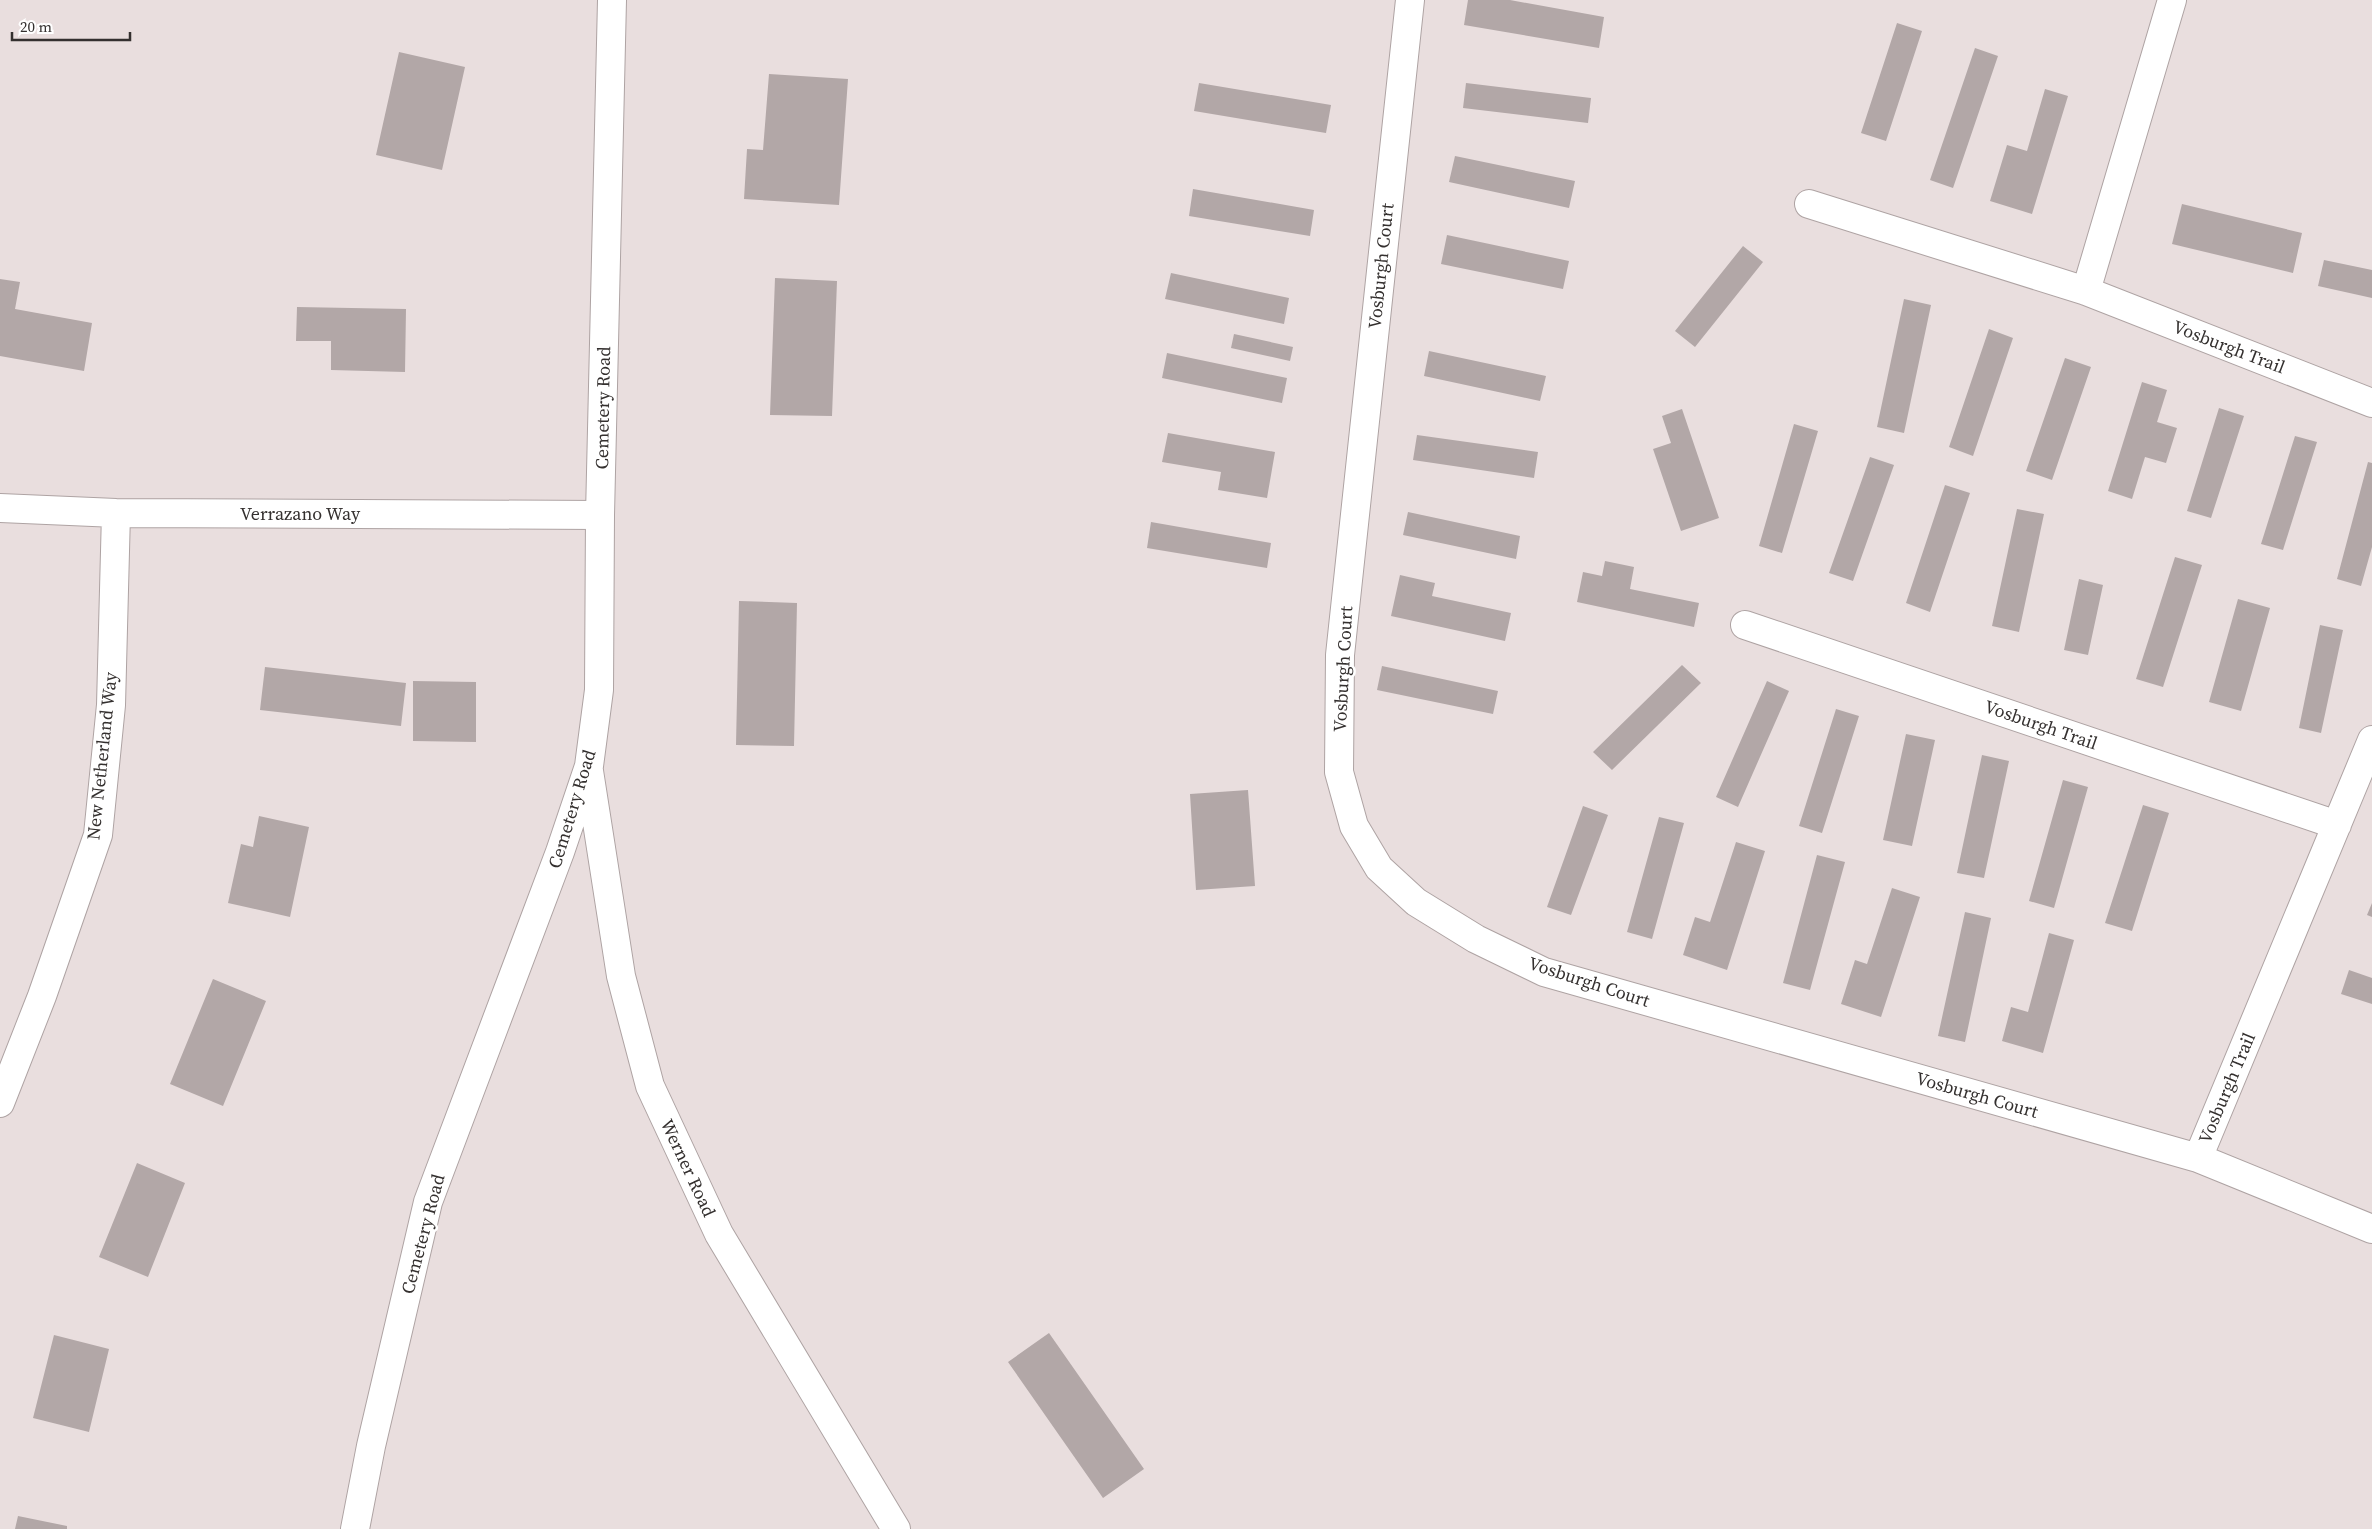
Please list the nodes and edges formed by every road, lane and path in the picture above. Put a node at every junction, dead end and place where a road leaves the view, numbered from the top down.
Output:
1 (612, 0) edge
2 (1410, 0) edge
3 (2172, 0) edge
4 (1808, 204) dead end
5 (2086, 291) junction
6 (2372, 403) edge
7 (0, 508) edge
8 (116, 514) junction
9 (600, 515) junction
10 (1745, 624) dead end
11 (2372, 740) edge
12 (589, 766) junction
13 (2337, 825) junction
14 (0, 1103) edge
15 (2198, 1158) junction
16 (2372, 1229) edge
17 (355, 1529) edge
18 (896, 1529) edge

1 - 9 street, Cemetery Road
2 - 15 street, Vosburgh Court
3 - 5 street
4 - 5 street, Vosburgh Trail
5 - 6 street, Vosburgh Trail
7 - 8 street, Verrazano Way
8 - 9 street, Verrazano Way
8 - 14 street, New Netherland Way
9 - 12 street, Cemetery Road
10 - 13 street, Vosburgh Trail
11 - 13 street, Vosburgh Trail
12 - 17 street, Cemetery Road
12 - 18 street, Werner Road
13 - 15 street, Vosburgh Trail
15 - 16 street, Vosburgh Court

